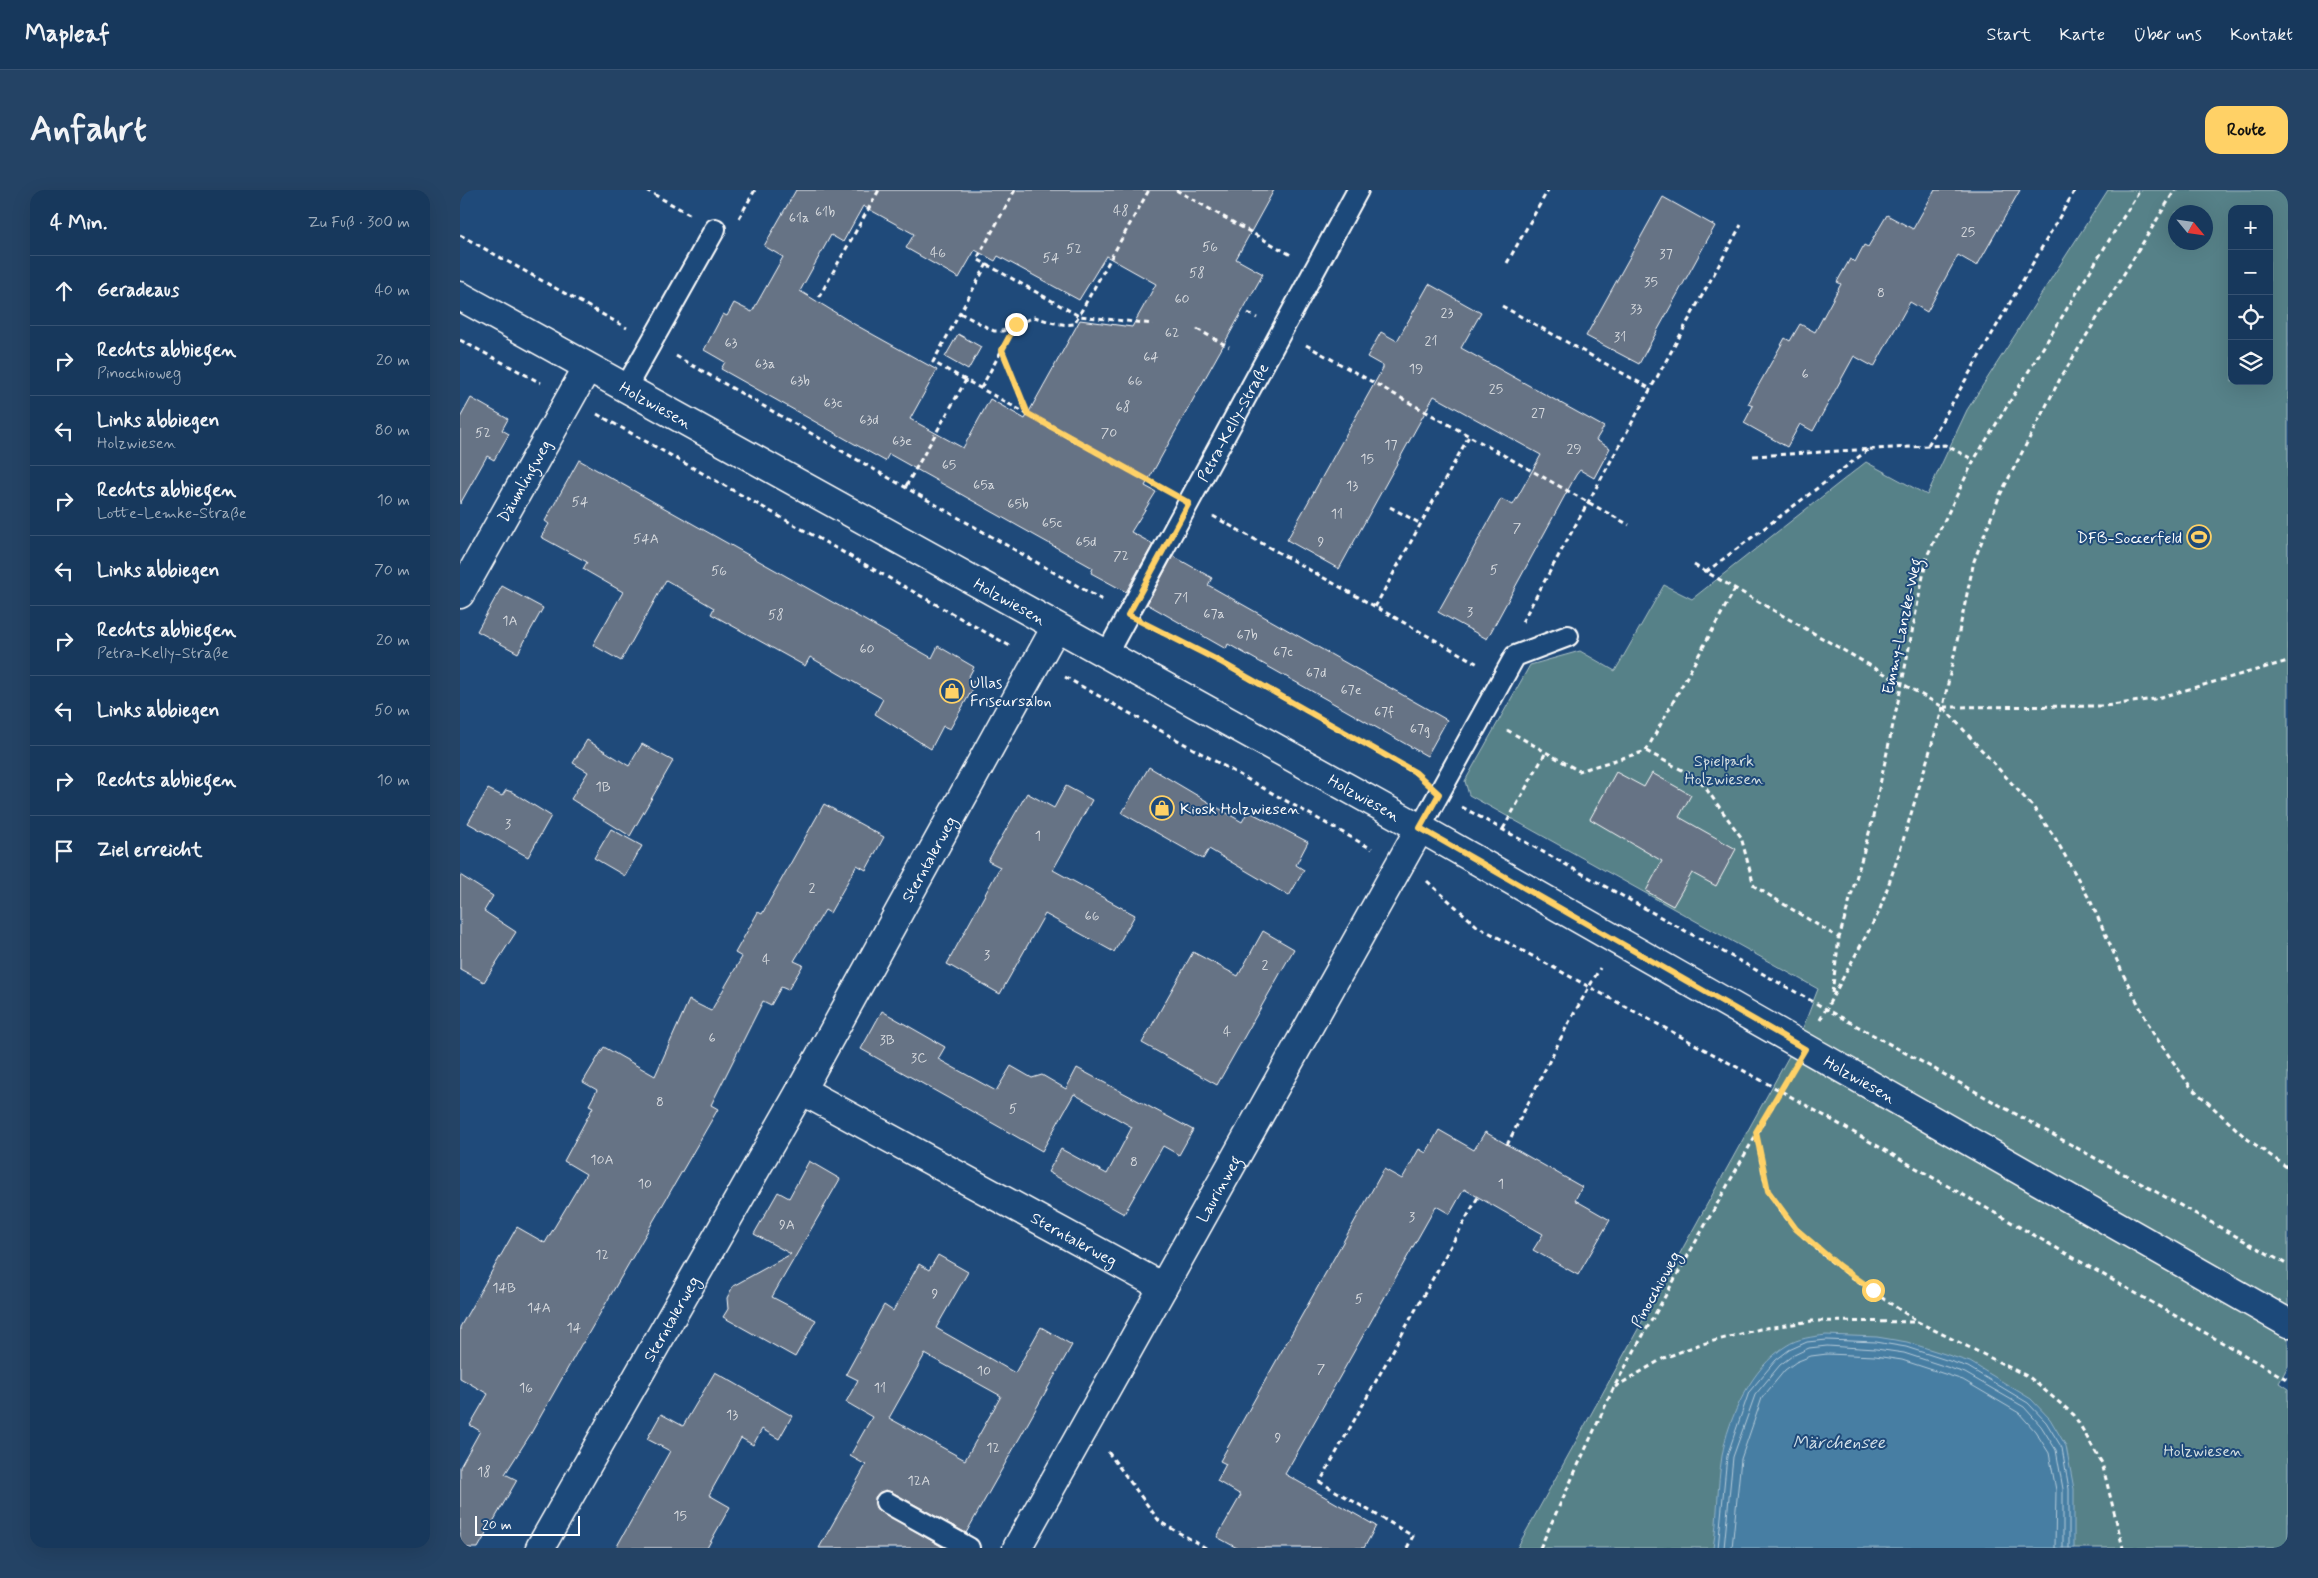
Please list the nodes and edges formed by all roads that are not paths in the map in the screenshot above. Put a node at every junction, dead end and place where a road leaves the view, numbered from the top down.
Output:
1 (1358, 190) edge
2 (715, 229) road end
3 (460, 296) edge
4 (586, 368) junction
5 (625, 389) junction
6 (460, 594) edge
7 (1056, 627) junction
8 (1568, 636) dead end
9 (1106, 655) junction
10 (1420, 828) junction
11 (801, 1090) junction
12 (1163, 1287) junction
13 (2288, 1323) edge
14 (886, 1502) dead end
15 (540, 1548) edge
16 (969, 1548) edge
17 (1016, 1548) edge

1 - 9 lane, Petra-Kelly-Straße
2 - 5 lane
3 - 4 street, Holzwiesen
4 - 5 street, Holzwiesen
4 - 6 street, Däumlingweg
5 - 7 street, Holzwiesen
7 - 9 street, Holzwiesen
7 - 11 street, Sterntalerweg
8 - 10 lane
9 - 10 street, Holzwiesen
10 - 12 street, Laurinweg
10 - 13 street, Holzwiesen
11 - 12 street, Sterntalerweg
11 - 15 street, Sterntalerweg
12 - 17 street, Laurinweg
14 - 16 lane

